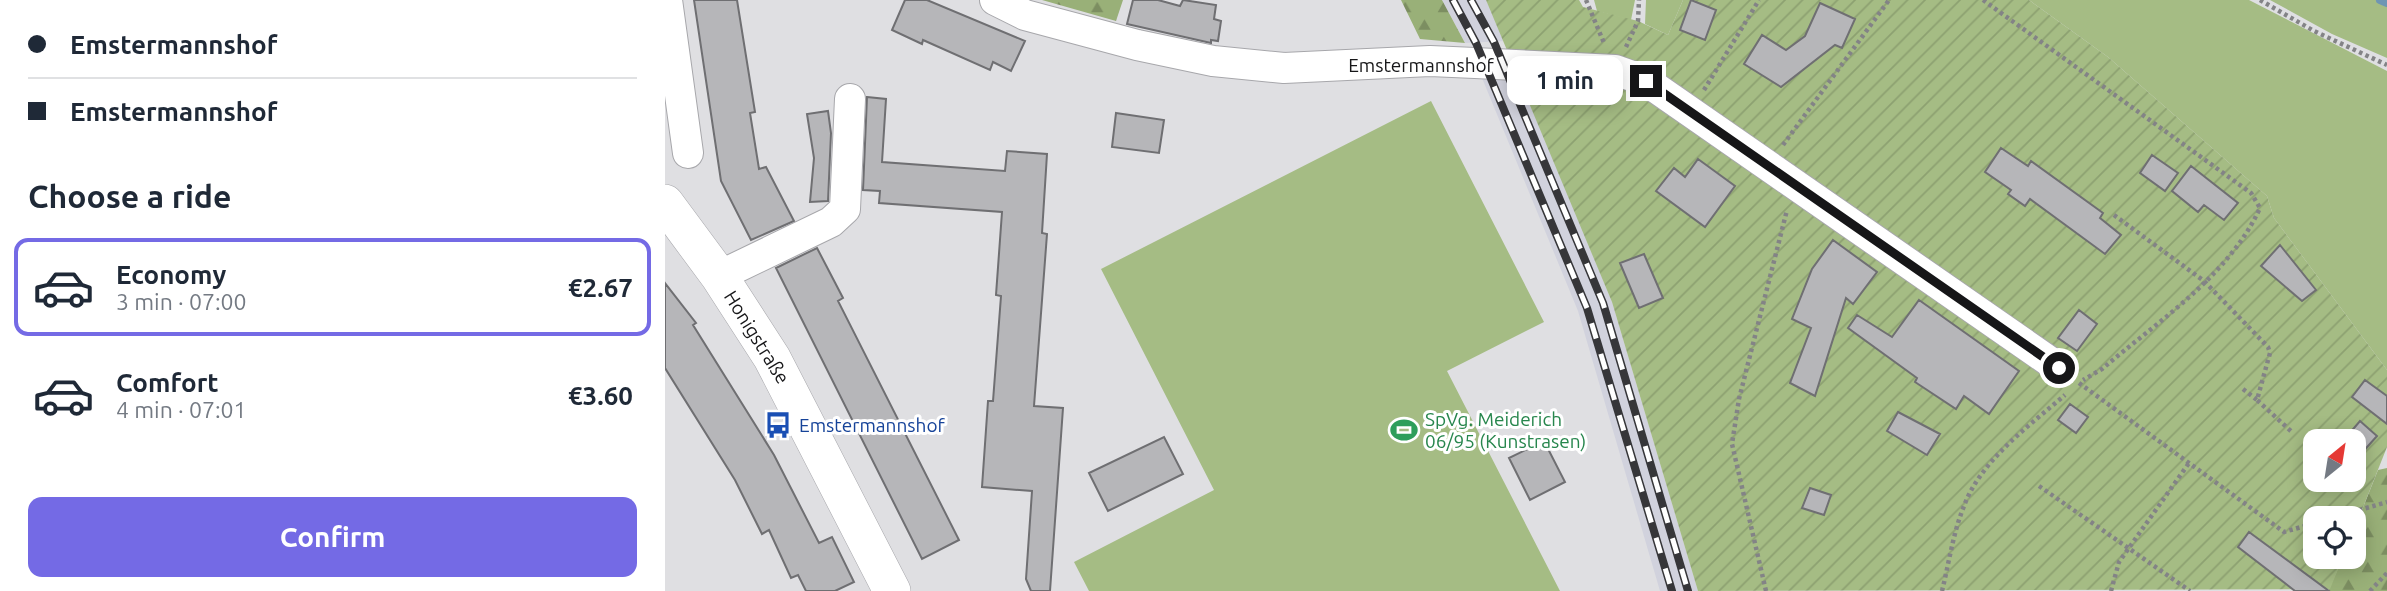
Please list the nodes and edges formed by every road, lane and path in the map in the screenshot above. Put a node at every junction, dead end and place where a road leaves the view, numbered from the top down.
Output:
1 (667, 0) edge
2 (995, 0) edge
3 (1586, 0) edge
4 (1639, 0) edge
5 (1759, 0) edge
6 (1889, 0) edge
7 (1983, 0) edge
8 (2260, 0) edge
9 (2387, 65) edge
10 (1615, 70) junction
11 (850, 99) dead end
12 (1692, 113) junction
13 (1781, 149) dead end
14 (688, 153) dead end
15 (1795, 186) junction
16 (665, 203) edge
17 (2113, 215) dead end
18 (719, 276) junction
19 (2204, 281) junction
20 (2069, 375) junction
21 (2243, 389) dead end
22 (2257, 400) junction
23 (2293, 433) dead end
24 (2189, 463) junction
25 (2039, 486) dead end
26 (2387, 502) edge
27 (2366, 508) edge
28 (2303, 526) edge
29 (2129, 547) junction
30 (2387, 573) edge
31 (892, 591) edge
32 (1766, 591) edge
33 (1942, 591) edge
34 (2111, 591) edge
35 (2190, 591) edge
36 (2370, 591) edge

1 - 14 street
2 - 10 street, Emstermannshof
3 - 10 path
4 - 10 path
5 - 12 path
6 - 13 path
7 - 19 path
8 - 9 path
10 - 12 street, Emstermannshof
11 - 18 street
12 - 15 street, Emstermannshof
15 - 20 street, Emstermannshof
15 - 32 path
16 - 18 main road, Honigstraße
17 - 19 path
18 - 31 main road, Honigstraße
19 - 20 path
19 - 22 path
20 - 24 path
20 - 33 path
21 - 22 path
22 - 23 path
24 - 28 path
24 - 29 path
25 - 29 path
26 - 27 path
29 - 34 path
29 - 35 path
30 - 36 path

